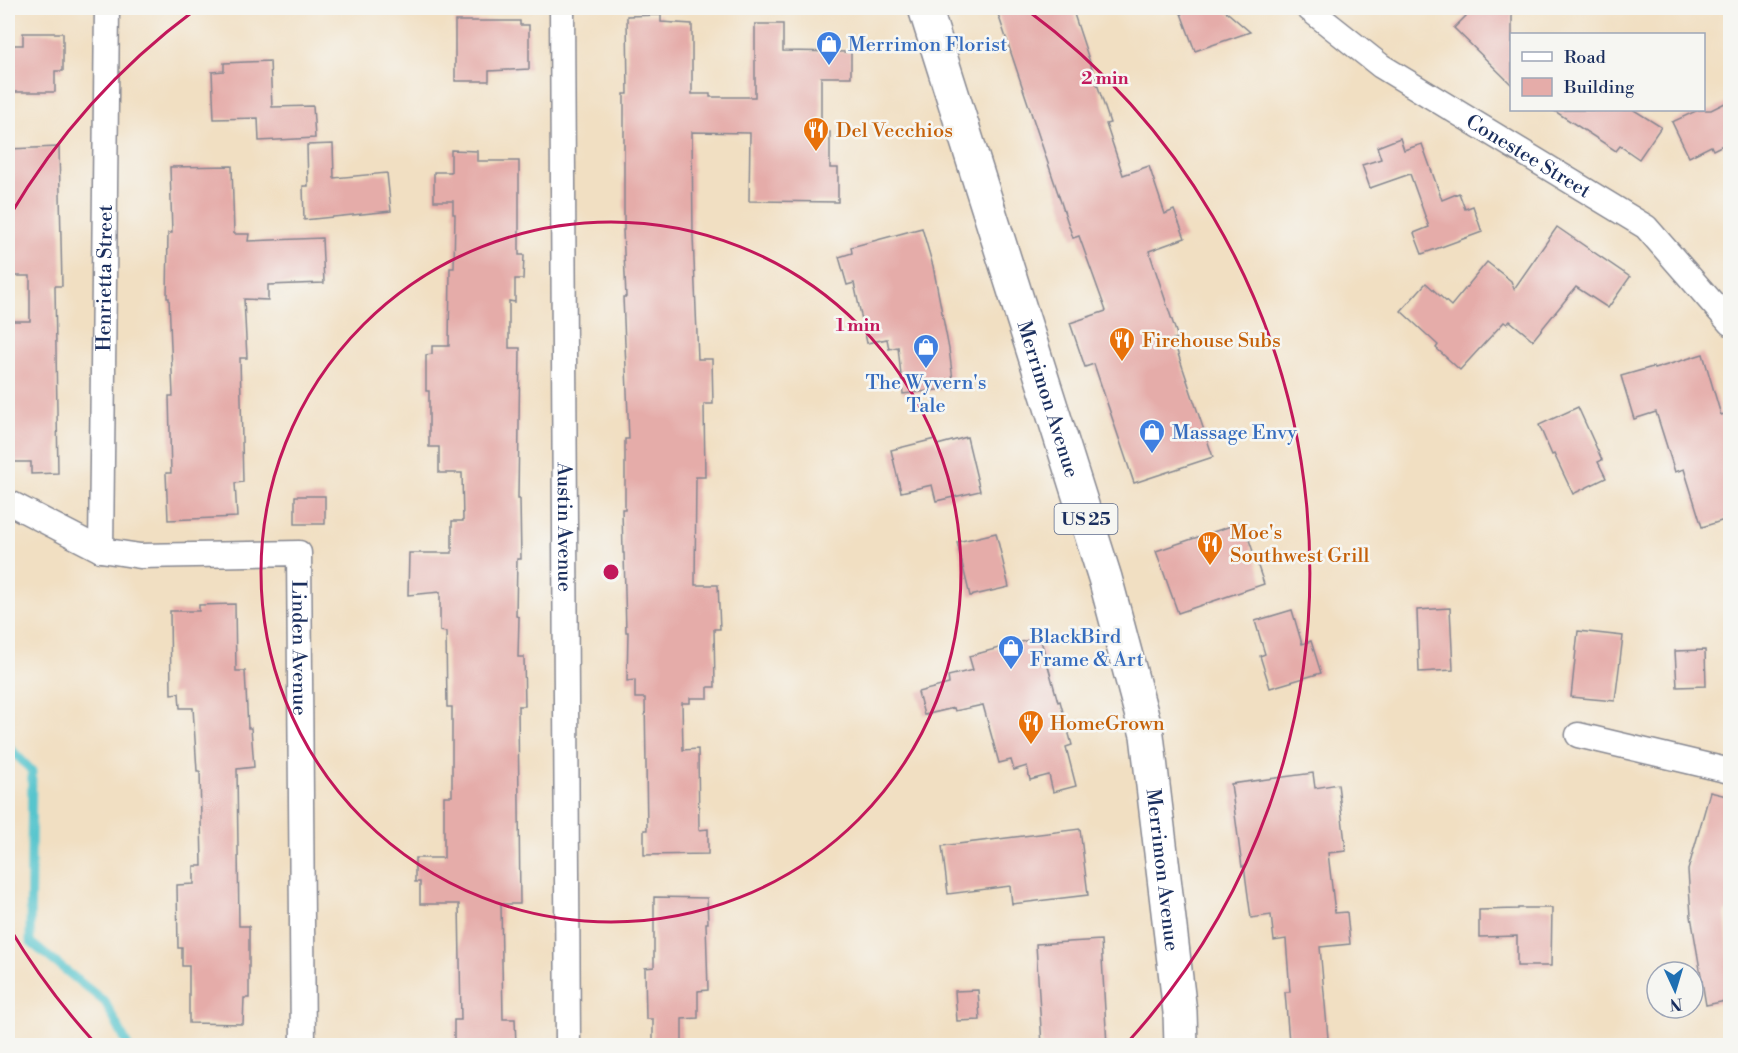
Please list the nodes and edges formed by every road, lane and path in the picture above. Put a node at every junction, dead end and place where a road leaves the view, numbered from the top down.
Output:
1 (107, 8) edge
2 (562, 8) edge
3 (925, 8) edge
4 (1308, 8) edge
5 (1731, 324) edge
6 (8, 502) edge
7 (101, 550) junction
8 (1578, 735) dead end
9 (1731, 771) edge
10 (303, 1046) edge
11 (568, 1046) edge
12 (1181, 1046) edge

1 - 7 street, Henrietta Street
2 - 11 street, Austin Avenue
3 - 12 main road, Merrimon Avenue / US 25
4 - 5 street, Conestee Street
6 - 7 street, Linden Avenue
7 - 10 street, Linden Avenue
8 - 9 street

